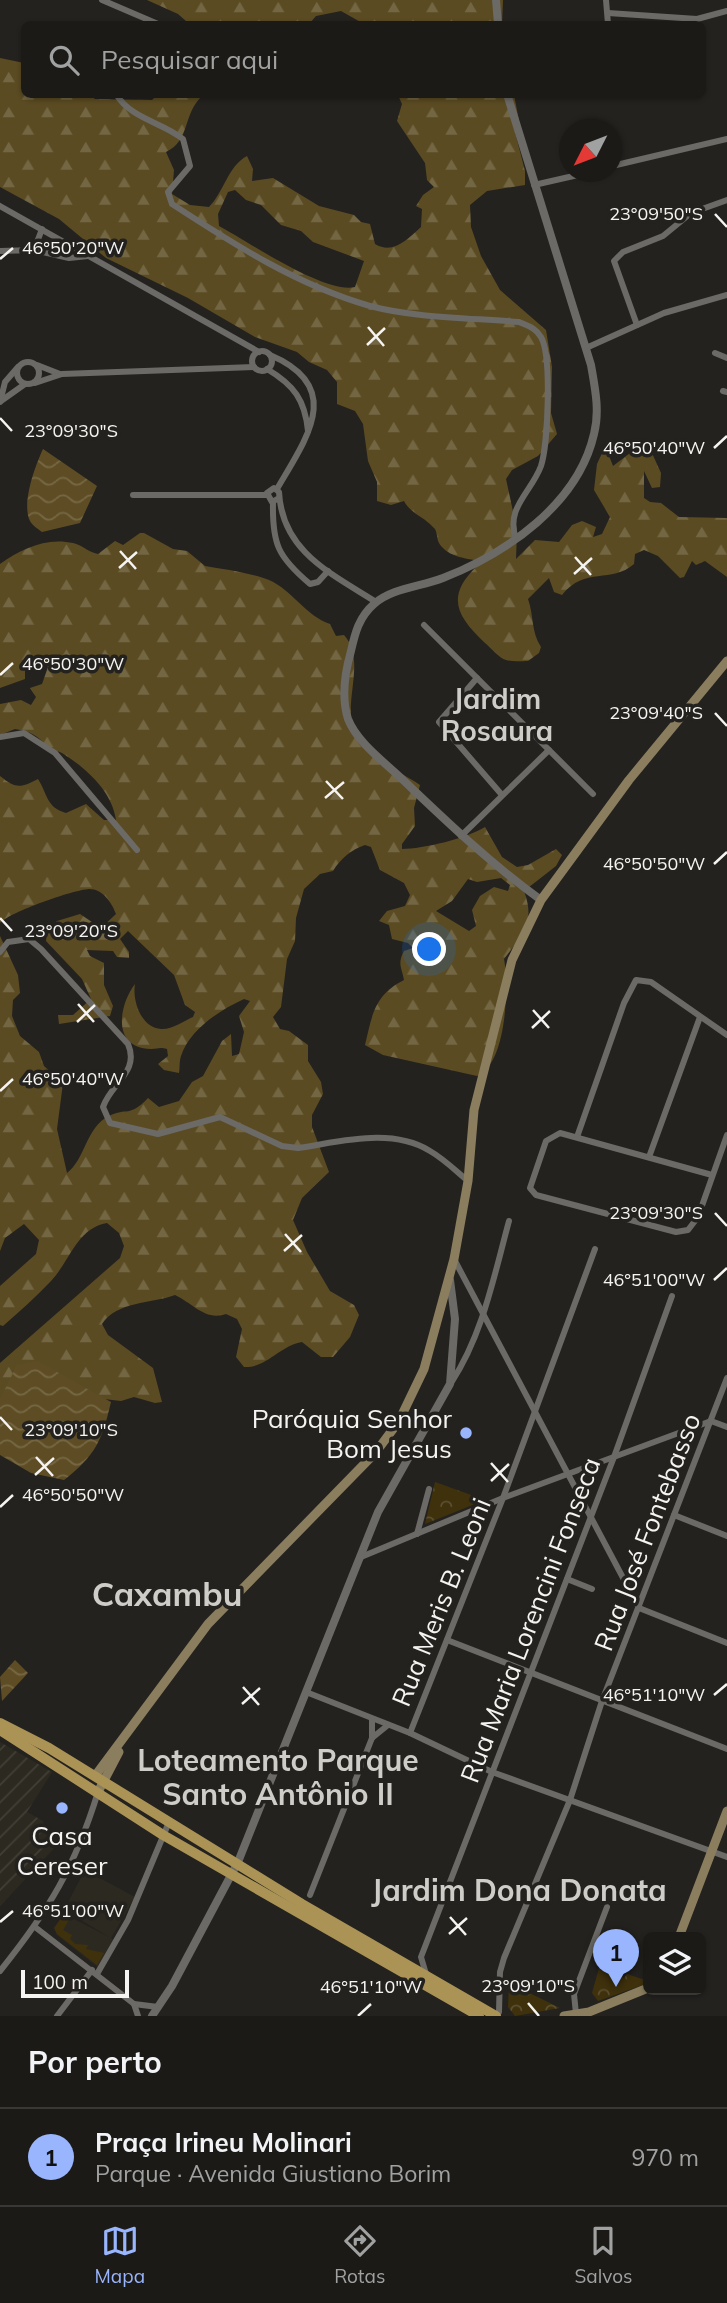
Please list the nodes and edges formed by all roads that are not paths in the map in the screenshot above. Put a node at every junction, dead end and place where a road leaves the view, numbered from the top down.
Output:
1 (102, 0) edge
2 (496, 0) edge
3 (606, 0) edge
4 (726, 0) edge
5 (724, 11) edge
6 (608, 13) junction
7 (151, 21) edge
8 (498, 21) edge
9 (608, 21) edge
10 (118, 98) edge
11 (508, 98) edge
12 (727, 139) edge
13 (622, 163) edge
14 (559, 179) edge
15 (534, 185) junction
16 (727, 200) edge
17 (0, 206) edge
18 (42, 229) junction
19 (34, 250) junction
20 (0, 251) edge
21 (88, 256) junction
22 (727, 295) edge
23 (637, 325) junction
24 (586, 348) junction
25 (258, 352) junction
26 (715, 353) dead end
27 (270, 355) junction
28 (727, 358) edge
29 (35, 365) junction
30 (19, 366) junction
31 (254, 367) junction
32 (267, 369) junction
33 (62, 374) junction
34 (35, 383) junction
35 (25, 384) junction
36 (0, 402) edge
37 (308, 433) junction
38 (277, 489) junction
39 (133, 495) dead end
40 (267, 495) junction
41 (276, 500) junction
42 (516, 539) junction
43 (328, 571) junction
44 (376, 602) junction
45 (424, 625) dead end
46 (727, 661) edge
47 (477, 678) junction
48 (0, 737) edge
49 (549, 750) junction
50 (593, 794) dead end
51 (502, 795) junction
52 (461, 836) junction
53 (137, 850) dead end
54 (541, 900) junction
55 (0, 951) edge
56 (701, 1017) junction
57 (727, 1035) edge
58 (727, 1135) edge
59 (577, 1137) junction
60 (649, 1157) junction
61 (712, 1174) junction
62 (468, 1181) junction
63 (509, 1221) dead end
64 (595, 1249) dead end
65 (454, 1259) junction
66 (449, 1277) junction
67 (672, 1296) dead end
68 (484, 1312) junction
69 (727, 1378) edge
70 (450, 1384) junction
71 (536, 1411) junction
72 (711, 1421) junction
73 (727, 1427) edge
74 (614, 1457) junction
75 (569, 1475) junction
76 (429, 1489) dead end
77 (503, 1498) junction
78 (674, 1515) junction
79 (590, 1518) junction
80 (417, 1534) junction
81 (727, 1536) edge
82 (361, 1557) junction
83 (567, 1579) junction
84 (592, 1590) dead end
85 (639, 1608) junction
86 (447, 1640) junction
87 (727, 1643) edge
88 (530, 1674) junction
89 (306, 1692) junction
90 (602, 1701) junction
91 (372, 1718) junction
92 (0, 1723) edge
93 (388, 1725) junction
94 (0, 1730) edge
95 (410, 1734) junction
96 (372, 1738) junction
97 (727, 1749) edge
98 (492, 1772) junction
99 (99, 1778) junction
100 (99, 1792) junction
101 (570, 1800) junction
102 (727, 1811) edge
103 (169, 1822) junction
104 (163, 1835) junction
105 (712, 1851) junction
106 (727, 1857) edge
107 (238, 1862) junction
108 (232, 1874) junction
109 (310, 1895) dead end
110 (607, 1907) dead end
111 (35, 1927) junction
112 (681, 1932) edge
113 (421, 1957) junction
114 (408, 1964) junction
115 (0, 1970) edge
116 (94, 1972) junction
117 (426, 1974) junction
118 (643, 1990) edge
119 (134, 2004) junction
120 (158, 2007) junction
121 (576, 2014) junction
122 (57, 2016) edge
123 (138, 2016) edge
124 (152, 2016) edge
125 (480, 2016) edge
126 (496, 2016) edge
127 (564, 2016) edge

1 - 7 street
2 - 8 street
3 - 6 street
4 - 5 street
5 - 6 street
6 - 9 street
10 - 42 street
11 - 15 street
12 - 13 street
14 - 15 street
15 - 24 street
16 - 23 street
17 - 18 street
18 - 19 street
18 - 21 street
19 - 20 street
19 - 21 street
21 - 25 street
22 - 23 street
23 - 24 street
24 - 42 street
25 - 27 street
25 - 31 street
26 - 28 street
27 - 32 street
27 - 37 street
29 - 30 street
29 - 33 street
29 - 34 street
30 - 35 street
30 - 36 street
31 - 32 street
31 - 33 street
32 - 37 street
33 - 34 street
34 - 35 street
35 - 36 street
37 - 38 street
38 - 40 street
38 - 41 street
39 - 40 street
40 - 41 street
41 - 43 street
41 - 43 street
42 - 44 street
43 - 44 street
44 - 52 street
45 - 47 street
46 - 54 main road
47 - 49 street
47 - 51 street
48 - 53 street
49 - 50 street
49 - 51 street
51 - 52 street
52 - 54 street
54 - 62 main road
55 - 62 street
56 - 57 street
56 - 59 street
56 - 60 street
58 - 61 street
59 - 60 street
59 - 61 street
60 - 61 street
62 - 65 main road
63 - 68 street
64 - 71 street, Rua Meris B. Leoni
65 - 66 main road
65 - 68 street
66 - 70 street
66 - 99 main road
67 - 74 street, Rua Maria Lorencini Fonseca
68 - 70 street
68 - 71 street
69 - 72 street, Rua José Fontebasso
70 - 82 street
71 - 75 street
71 - 77 street, Rua Meris B. Leoni
72 - 73 street
72 - 74 street
72 - 78 street, Rua José Fontebasso
74 - 75 street
74 - 79 street, Rua Maria Lorencini Fonseca
75 - 77 street
75 - 79 street
76 - 80 street
77 - 80 street
77 - 86 street, Rua Meris B. Leoni
78 - 81 street
78 - 85 street, Rua José Fontebasso
79 - 83 street, Rua Maria Lorencini Fonseca
79 - 85 street
80 - 82 street
82 - 89 street
83 - 84 street
83 - 88 street, Rua Maria Lorencini Fonseca
85 - 87 street
85 - 90 street, Rua José Fontebasso
86 - 88 street
86 - 95 street, Rua Meris B. Leoni
88 - 90 street
88 - 98 street, Rua Maria Lorencini Fonseca
89 - 91 street
89 - 107 street
90 - 97 street
90 - 101 street, Rua José Fontebasso
91 - 93 street
91 - 96 street
92 - 99 main road
93 - 95 street
93 - 96 street
94 - 100 main road
95 - 98 street
96 - 109 street
98 - 101 street
98 - 113 street, Rua Maria Lorencini Fonseca
99 - 100 main road
99 - 103 main road
100 - 104 main road
100 - 111 street
101 - 105 street
101 - 126 street, Rua José Fontebasso
102 - 105 main road
103 - 104 street
103 - 107 main road
104 - 108 main road
104 - 116 street
105 - 106 street
105 - 112 main road
107 - 108 street
107 - 114 main road
108 - 120 street
108 - 125 main road
110 - 121 street
111 - 115 street
111 - 116 street
113 - 114 street
113 - 117 street
114 - 117 main road
116 - 119 street
116 - 122 street
117 - 126 main road
118 - 121 main road
119 - 120 street
119 - 123 street
120 - 124 street
121 - 127 main road

